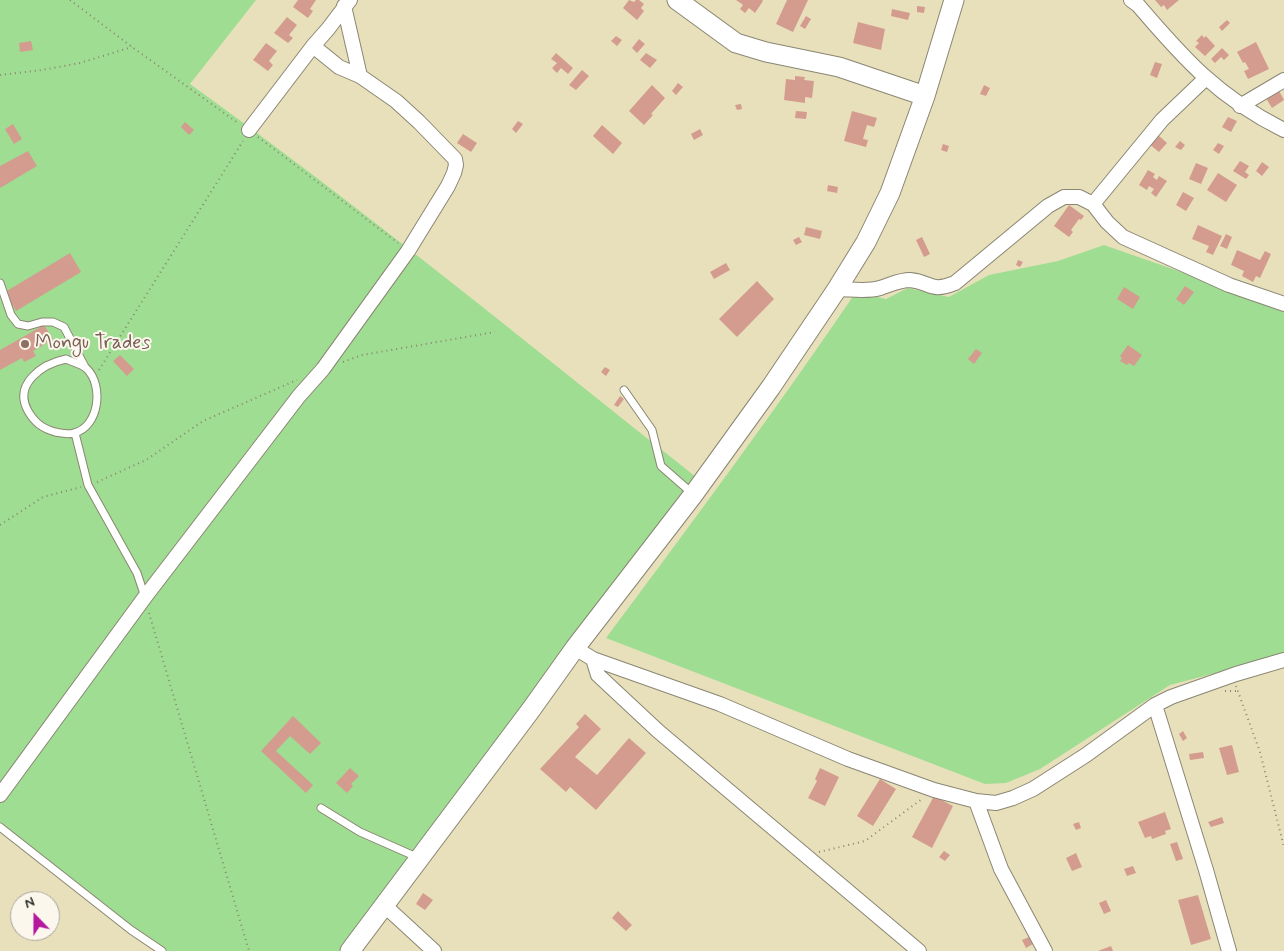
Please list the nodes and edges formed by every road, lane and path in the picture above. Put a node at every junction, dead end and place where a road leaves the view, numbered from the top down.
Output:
1 (70, 0) edge
2 (677, 0) edge
3 (954, 0) edge
4 (1131, 0) edge
5 (347, 3) edge
6 (312, 46) junction
7 (132, 48) junction
8 (0, 75) edge
9 (360, 76) junction
10 (1206, 78) junction
11 (1284, 80) edge
12 (925, 96) junction
13 (1240, 106) junction
14 (249, 130) junction
15 (1284, 130) edge
16 (1093, 204) junction
17 (408, 251) junction
18 (0, 283) edge
19 (837, 289) junction
20 (1284, 304) edge
21 (495, 332) dead end
22 (85, 368) junction
23 (323, 369) junction
24 (94, 379) junction
25 (298, 379) dead end
26 (624, 390) dead end
27 (75, 433) junction
28 (88, 485) junction
29 (693, 495) junction
30 (0, 525) edge
31 (145, 597) junction
32 (575, 648) junction
33 (593, 659) junction
34 (1284, 660) edge
35 (1236, 674) junction
36 (1155, 705) junction
37 (934, 790) junction
38 (0, 795) edge
39 (976, 801) junction
40 (321, 808) dead end
41 (0, 827) edge
42 (1284, 847) edge
43 (818, 852) dead end
44 (419, 859) junction
45 (384, 905) junction
46 (162, 951) edge
47 (249, 951) edge
48 (350, 951) edge
49 (434, 951) edge
50 (919, 951) edge
51 (1045, 951) edge
52 (1229, 951) edge

1 - 7 path
2 - 12 main road
3 - 12 main road
4 - 10 street
5 - 6 street
5 - 9 street
6 - 9 street
6 - 14 street
7 - 8 path
7 - 14 path
9 - 17 street
10 - 13 street
10 - 16 street
11 - 13 street
12 - 19 main road
13 - 15 street
14 - 17 path
14 - 24 path
16 - 19 street
16 - 20 street
17 - 23 street
18 - 22 lane
19 - 29 main road
21 - 23 path
22 - 24 lane
22 - 27 lane
23 - 31 street
24 - 27 lane
25 - 28 path
26 - 29 lane
27 - 28 lane
28 - 30 path
28 - 31 lane
29 - 32 main road
31 - 38 street
31 - 47 path
32 - 33 street
32 - 44 main road
33 - 37 street
33 - 50 street
34 - 35 street
35 - 36 street
35 - 42 path
36 - 39 street
36 - 52 street
37 - 39 street
37 - 43 path
39 - 51 street
40 - 44 lane
41 - 46 lane
44 - 45 main road
45 - 48 main road
45 - 49 street

